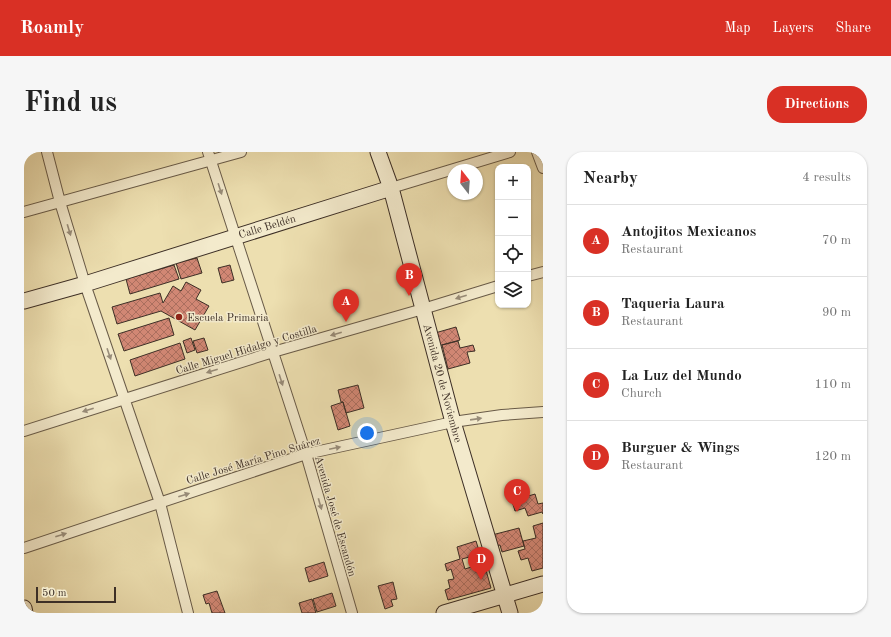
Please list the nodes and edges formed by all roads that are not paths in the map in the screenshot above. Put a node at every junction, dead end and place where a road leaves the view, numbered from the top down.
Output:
1 (47, 152) edge
2 (241, 152) edge
3 (378, 152) edge
4 (510, 152) edge
5 (537, 152) edge
6 (210, 156) edge
7 (543, 168) edge
8 (391, 188) junction
9 (60, 202) junction
10 (24, 212) edge
11 (236, 236) junction
12 (543, 272) edge
13 (531, 275) edge
14 (85, 284) junction
15 (495, 287) edge
16 (24, 301) edge
17 (423, 309) junction
18 (272, 352) junction
19 (125, 398) junction
20 (543, 412) edge
21 (453, 422) junction
22 (24, 431) edge
23 (306, 454) junction
24 (160, 503) junction
25 (24, 548) edge
26 (543, 584) edge
27 (505, 595) junction
28 (24, 608) edge
29 (25, 613) edge
30 (188, 613) edge
31 (352, 613) edge
32 (444, 613) edge
33 (510, 613) edge

1 - 9 street
2 - 6 street
3 - 8 street, Avenida 20 de Noviembre
4 - 8 street, Calle Beldén
5 - 7 street
6 - 9 street
6 -> 11 street, Avenida José de Escandón
8 - 11 street, Calle Beldén
8 - 17 street, Avenida 20 de Noviembre
9 - 10 street
9 -> 14 street
11 - 14 street, Calle Beldén
11 - 18 street, Avenida José de Escandón
12 - 13 street
14 - 16 street, Calle Beldén
14 -> 19 street
15 -> 17 street, Calle Miguel Hidalgo y Costilla
17 -> 18 street, Calle Miguel Hidalgo y Costilla
17 - 21 street, Avenida 20 de Noviembre
18 -> 19 street, Calle Miguel Hidalgo y Costilla
18 -> 23 street, Avenida José de Escandón
19 -> 22 street, Calle Miguel Hidalgo y Costilla
19 - 24 street
21 -> 20 street, Calle José María Pino Suárez
23 -> 21 street, Calle José María Pino Suárez
21 - 27 street, Avenida 20 de Noviembre
24 -> 23 street, Calle José María Pino Suárez
23 -> 31 street, Avenida José de Escandón
25 -> 24 street, Calle José María Pino Suárez
24 - 30 street
26 - 27 street
27 - 32 street
27 - 33 street, Avenida 20 de Noviembre
28 - 29 street

